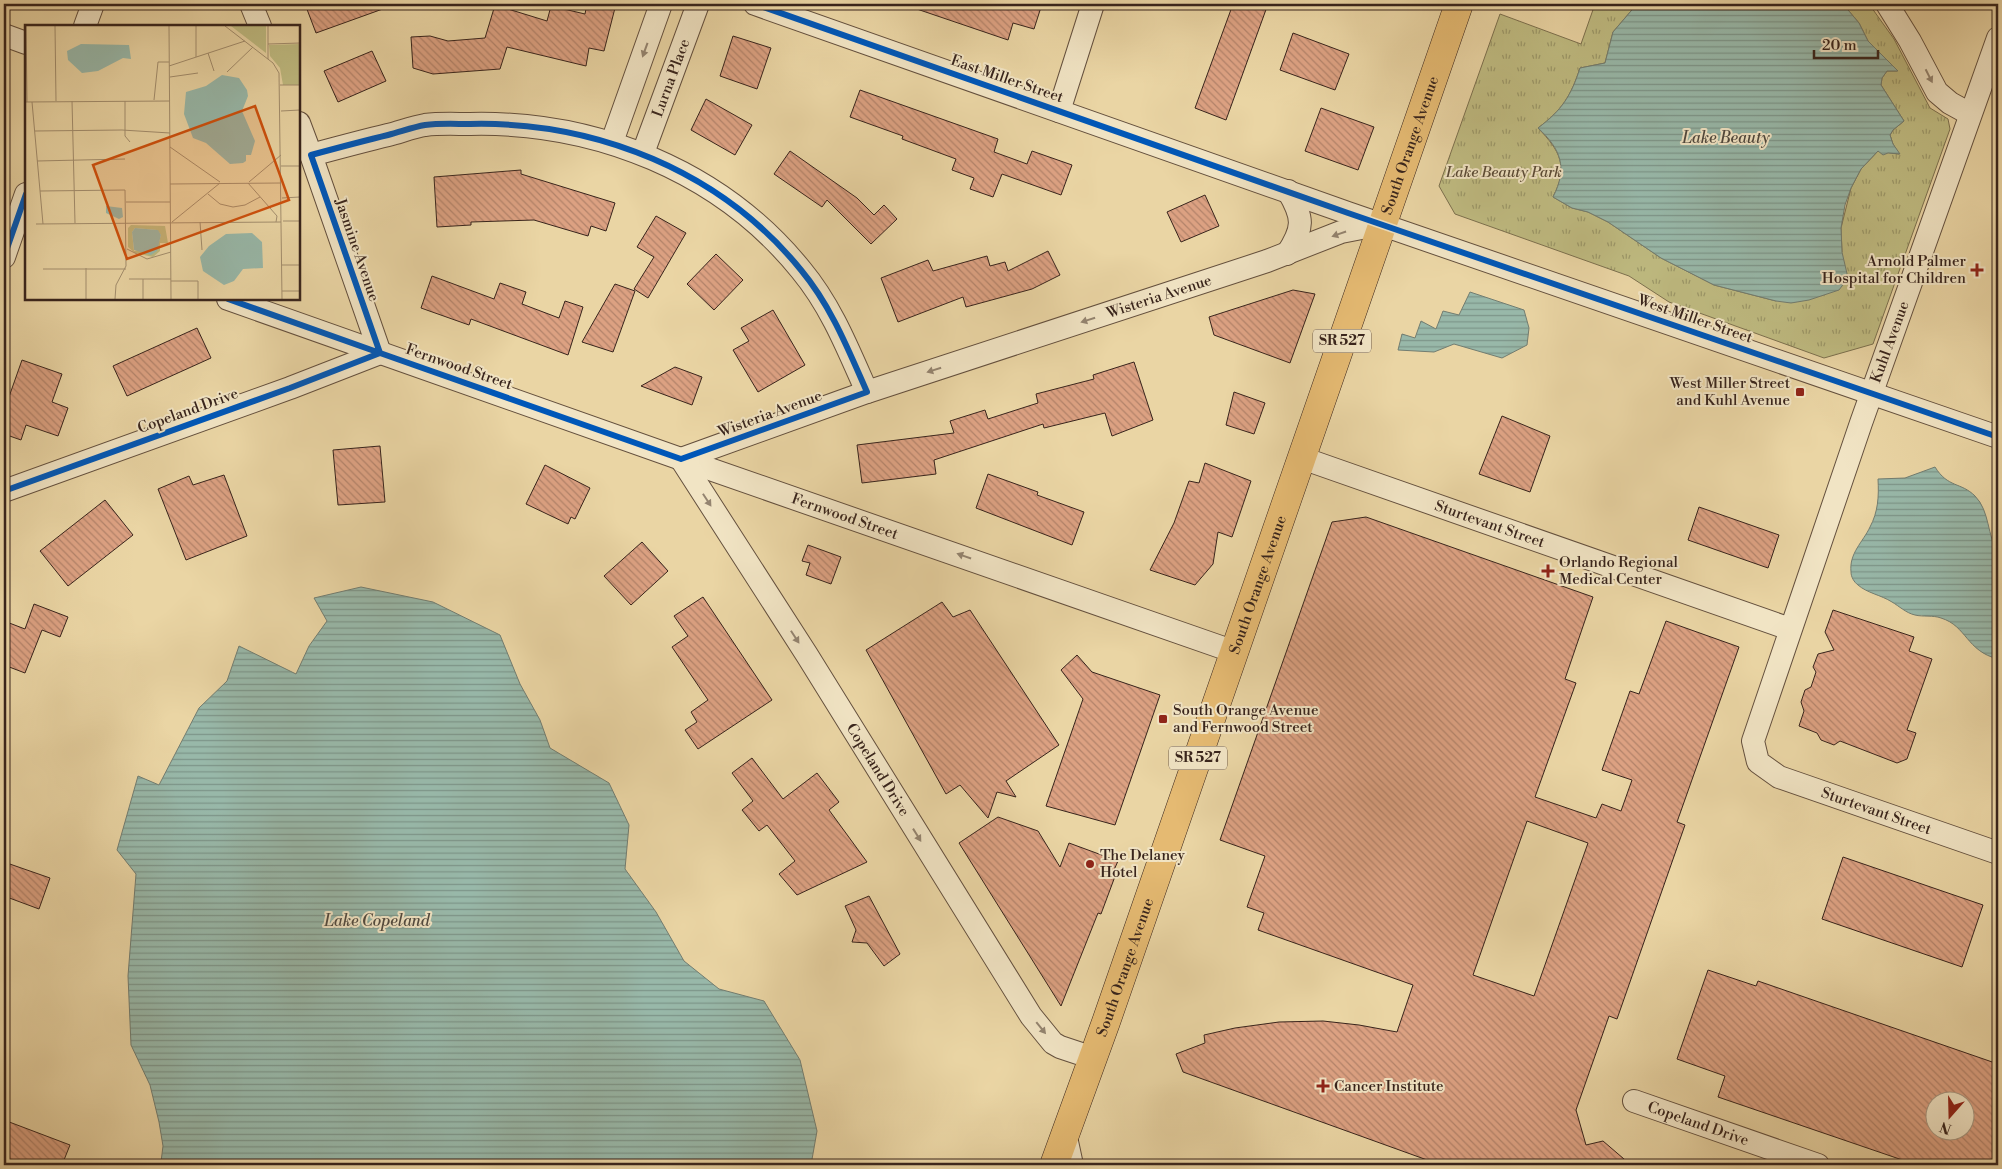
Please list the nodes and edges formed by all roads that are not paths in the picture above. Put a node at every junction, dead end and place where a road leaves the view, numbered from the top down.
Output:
1 (93, 4) edge
2 (251, 4) edge
3 (661, 4) edge
4 (698, 4) edge
5 (755, 4) edge
6 (1093, 4) edge
7 (1459, 4) edge
8 (1887, 4) edge
9 (85, 25) edge
10 (260, 25) edge
11 (4, 35) edge
12 (1998, 38) edge
13 (25, 43) edge
14 (1059, 111) junction
15 (1970, 114) junction
16 (300, 125) edge
17 (612, 142) junction
18 (643, 153) junction
19 (312, 154) junction
20 (1282, 189) junction
21 (25, 200) edge
22 (1383, 224) junction
23 (21, 225) edge
24 (1287, 254) junction
25 (4, 257) edge
26 (231, 300) edge
27 (380, 353) junction
28 (867, 392) junction
29 (1872, 394) junction
30 (1998, 436) edge
31 (1302, 458) junction
32 (681, 459) junction
33 (4, 491) edge
34 (1790, 629) junction
35 (1235, 652) junction
36 (1758, 762) joint
37 (1998, 853) edge
38 (1093, 1058) junction
39 (1634, 1101) dead end
40 (1066, 1137) junction
41 (1054, 1165) edge
42 (1072, 1165) edge
43 (1818, 1165) edge

1 - 9 street
2 - 10 street
3 -> 17 street
4 - 18 street, Lurna Place
5 - 14 street, East Miller Street
6 - 14 street
7 - 22 main road, South Orange Avenue / SR 527
8 -> 15 street
11 - 13 street
12 - 15 street, Kuhl Avenue
14 - 20 street, East Miller Street
15 - 29 street, Kuhl Avenue
16 - 19 street, Jasmine Avenue
17 - 18 street
17 - 19 street
18 - 28 street
19 - 27 street, Jasmine Avenue
20 - 22 street
20 - 24 street
21 - 23 street
22 -> 24 street, Wisteria Avenue
22 - 29 street, West Miller Street
22 - 31 main road, South Orange Avenue / SR 527
23 - 25 street
24 -> 28 street, Wisteria Avenue
26 - 27 street, Fernwood Street
27 - 32 street, Fernwood Street
27 - 33 street, Copeland Drive
28 - 32 street, Wisteria Avenue
29 - 30 street, West Miller Street
29 - 34 street, Kuhl Avenue
31 - 34 street, Sturtevant Street
31 - 35 main road, South Orange Avenue / SR 527
35 -> 32 street, Fernwood Street
32 -> 38 street, Copeland Drive
34 - 36 street, Kuhl Avenue
35 - 38 main road, South Orange Avenue / SR 527
36 - 37 street, Sturtevant Street
38 - 40 main road, South Orange Avenue / SR 527
39 - 43 street, Copeland Drive
40 - 41 main road, South Orange Avenue / SR 527
40 - 42 street

